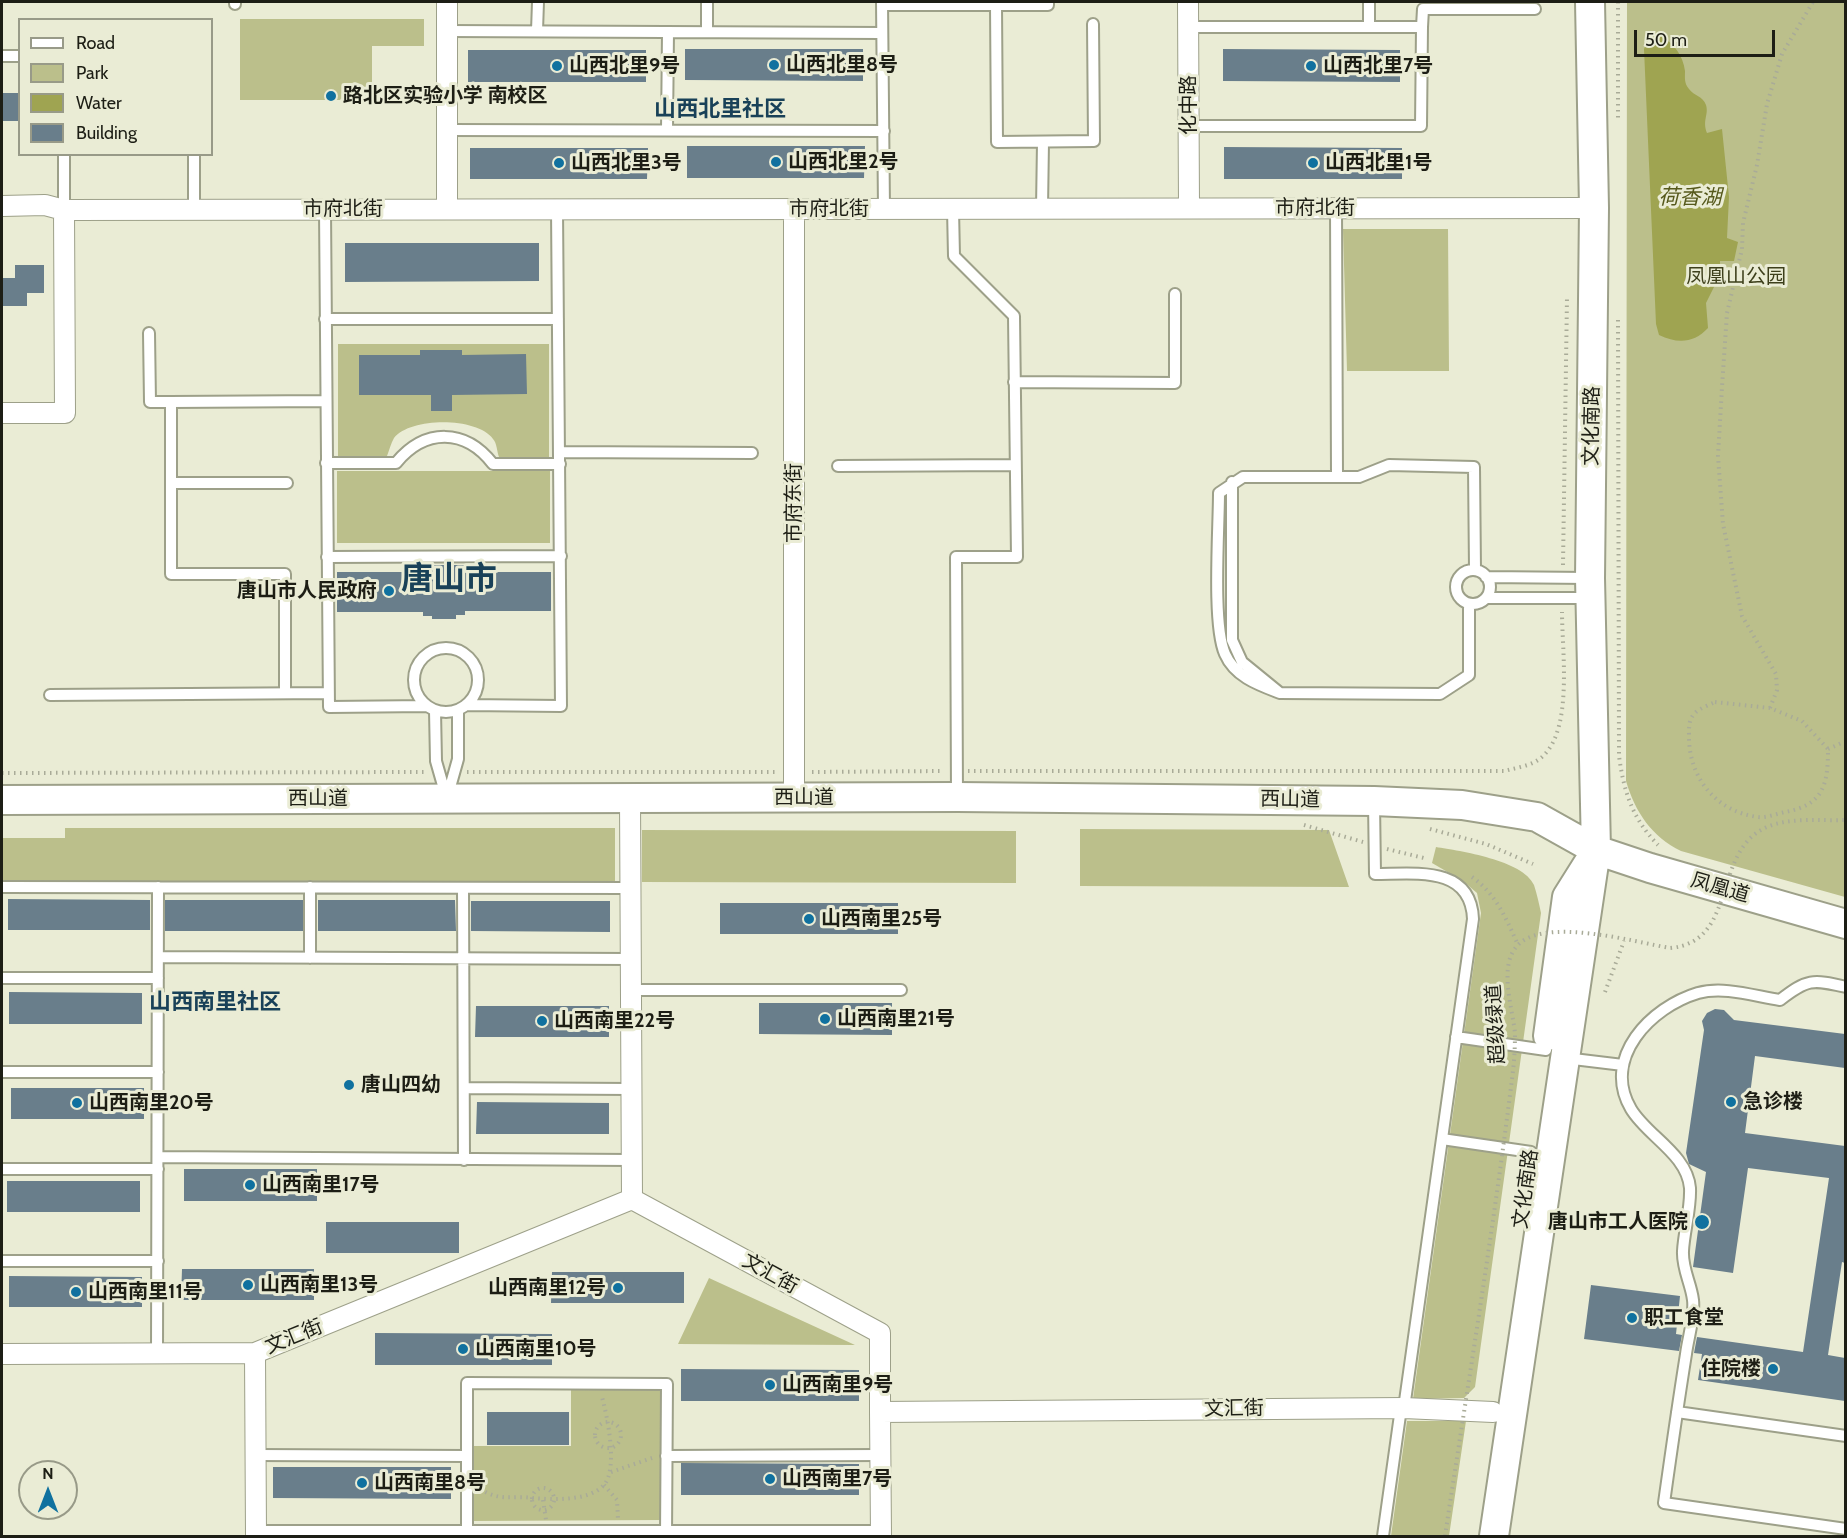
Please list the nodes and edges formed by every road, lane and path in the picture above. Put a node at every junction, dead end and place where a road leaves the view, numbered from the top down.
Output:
1 (447, 2) edge
2 (537, 2) edge
3 (707, 2) edge
4 (1048, 2) edge
5 (1188, 2) edge
6 (1369, 2) edge
7 (1590, 2) edge
8 (1618, 2) edge
9 (1813, 2) edge
10 (882, 3) edge
11 (996, 5) junction
12 (1535, 9) dead end
13 (1093, 24) dead end
14 (1188, 27) junction
15 (1369, 27) junction
16 (1422, 27) junction
17 (447, 31) junction
18 (537, 31) junction
19 (668, 32) junction
20 (707, 32) junction
21 (882, 33) junction
22 (2, 56) edge
23 (18, 56) edge
24 (1189, 126) junction
25 (447, 130) junction
26 (667, 130) junction
27 (884, 131) junction
28 (1618, 133) dead end
29 (1043, 142) junction
30 (64, 156) edge
31 (194, 156) edge
32 (2, 206) edge
33 (1042, 208) junction
34 (1189, 208) junction
35 (1336, 208) junction
36 (1594, 208) junction
37 (447, 209) junction
38 (557, 209) junction
39 (794, 209) junction
40 (884, 209) junction
41 (953, 209) junction
42 (64, 210) junction
43 (194, 210) junction
44 (325, 210) junction
45 (2, 217) edge
46 (1568, 292) dead end
47 (1175, 294) dead end
48 (1618, 313) dead end
49 (326, 319) junction
50 (558, 319) junction
51 (149, 333) dead end
52 (1014, 382) junction
53 (326, 401) junction
54 (171, 402) junction
55 (2, 413) edge
56 (560, 452) junction
57 (752, 453) dead end
58 (326, 463) junction
59 (560, 464) junction
60 (1016, 465) junction
61 (838, 466) dead end
62 (1337, 477) junction
63 (171, 483) junction
64 (287, 483) dead end
65 (561, 556) junction
66 (327, 557) junction
67 (1475, 570) junction
68 (1486, 577) junction
69 (1581, 585) junction
70 (1486, 598) junction
71 (1562, 598) junction
72 (1469, 604) junction
73 (285, 693) junction
74 (328, 693) junction
75 (50, 695) dead end
76 (431, 708) junction
77 (462, 708) junction
78 (1770, 708) junction
79 (1845, 741) edge
80 (1827, 749) junction
81 (2, 773) edge
82 (447, 781) junction
83 (957, 784) junction
84 (794, 785) junction
85 (630, 798) junction
86 (2, 800) edge
87 (1374, 801) junction
88 (1299, 820) dead end
89 (1845, 820) edge
90 (1310, 821) dead end
91 (1421, 828) dead end
92 (1659, 847) dead end
93 (1596, 850) junction
94 (1533, 864) dead end
95 (1720, 868) dead end
96 (1463, 871) dead end
97 (1743, 874) dead end
98 (2, 887) edge
99 (158, 887) junction
100 (310, 887) junction
101 (463, 888) junction
102 (630, 888) junction
103 (1845, 924) edge
104 (1624, 940) junction
105 (1518, 945) junction
106 (158, 957) junction
107 (310, 958) junction
108 (463, 958) junction
109 (631, 959) junction
110 (2, 978) edge
111 (158, 978) junction
112 (1845, 984) edge
113 (631, 990) junction
114 (901, 990) dead end
115 (1605, 992) dead end
116 (1456, 1037) junction
117 (1555, 1054) junction
118 (1623, 1065) junction
119 (2, 1072) edge
120 (158, 1072) junction
121 (464, 1088) junction
122 (632, 1089) junction
123 (1442, 1139) junction
124 (1531, 1152) junction
125 (158, 1156) junction
126 (464, 1160) junction
127 (631, 1160) junction
128 (2, 1169) edge
129 (158, 1169) junction
130 (632, 1199) junction
131 (2, 1261) edge
132 (158, 1261) junction
133 (158, 1353) junction
134 (255, 1353) junction
135 (2, 1354) edge
136 (598, 1383) junction
137 (1404, 1408) junction
138 (1493, 1412) junction
139 (1677, 1412) junction
140 (880, 1413) junction
141 (609, 1422) junction
142 (1845, 1436) edge
143 (610, 1447) junction
144 (256, 1455) junction
145 (664, 1455) junction
146 (880, 1455) junction
147 (467, 1456) junction
148 (611, 1472) junction
149 (467, 1476) junction
150 (604, 1485) junction
151 (532, 1497) junction
152 (554, 1497) junction
153 (1845, 1529) edge
154 (618, 1531) junction
155 (256, 1534) edge
156 (467, 1534) edge
157 (666, 1534) edge
158 (881, 1534) edge
159 (1383, 1536) edge
160 (1445, 1536) edge
161 (1474, 1536) edge
162 (1494, 1536) edge

1 - 17 street
2 - 18 lane
3 - 20 lane
4 - 11 lane
5 - 14 street, 化中路
6 - 15 lane
7 - 36 street, 文化南路
8 - 28 path
9 - 78 path
10 - 11 lane
10 - 21 lane
11 - 29 lane
12 - 16 lane
13 - 29 lane
14 - 15 lane
14 - 24 street, 化中路
15 - 16 lane
16 - 24 lane
17 - 18 lane
17 - 25 street
18 - 19 lane
19 - 20 lane
19 - 26 lane
20 - 21 lane
21 - 27 lane
22 - 23 lane
24 - 34 street, 化中路
25 - 26 lane
25 - 37 street
26 - 27 lane
27 - 40 lane
29 - 33 lane
30 - 42 lane
31 - 43 lane
32 - 42 street, 市府北街
33 - 34 street, 市府北街
33 - 41 street, 市府北街
34 - 35 street, 市府北街
35 - 36 street, 市府北街
35 - 62 lane
36 - 69 street, 文化南路
37 - 38 street, 市府北街
37 - 44 street, 市府北街
38 - 39 street, 市府北街
38 - 50 lane
39 - 40 street, 市府北街
39 - 84 street, 市府东街
40 - 41 street, 市府北街
41 - 52 lane
42 - 43 street, 市府北街
42 - 45 street, 市府北街
42 - 55 street
43 - 44 street, 市府北街
44 - 49 lane
46 - 69 path
47 - 52 lane
48 - 92 path
49 - 50 lane
49 - 53 lane
50 - 56 lane
51 - 54 lane
52 - 60 lane
53 - 54 lane
53 - 58 lane
54 - 63 lane
56 - 57 lane
56 - 59 lane
58 - 59 lane
58 - 66 lane
59 - 65 lane
60 - 61 lane
60 - 83 lane
62 - 67 lane
62 - 72 lane
63 - 64 lane
63 - 73 lane
65 - 66 lane
65 - 77 lane
66 - 74 lane
67 - 68 lane
67 - 72 lane
68 - 69 lane
68 - 70 lane
69 - 71 lane
69 - 93 street, 文化南路
70 - 71 lane
70 - 72 lane
71 - 83 path
73 - 74 lane
73 - 75 lane
74 - 76 lane
76 - 77 lane
76 - 77 lane
76 - 82 lane
77 - 82 lane
78 - 80 path
78 - 80 path
79 - 80 path
81 - 82 path
82 - 84 path
82 - 85 street, 西山道
82 - 86 street, 西山道
83 - 84 street, 西山道
83 - 84 path
83 - 87 street, 西山道
84 - 85 street, 西山道
85 - 102 street
87 - 93 street, 西山道
87 - 116 lane
88 - 90 path
89 - 104 path, bridge
91 - 94 path
93 - 103 street, 凤凰道
93 - 117 street, 文化南路
95 - 97 path
96 - 105 path
98 - 99 lane
99 - 100 lane
99 - 106 lane
100 - 101 lane
100 - 107 lane
101 - 102 lane
101 - 108 lane
102 - 109 street
104 - 105 path, bridge
104 - 115 path
105 - 160 path, 超级绿道, bridge
106 - 107 lane
106 - 111 lane
107 - 108 lane
108 - 109 lane
108 - 121 lane
109 - 113 street
110 - 111 lane
111 - 120 lane
112 - 118 lane
113 - 114 lane
113 - 122 street
116 - 117 lane
116 - 123 lane
117 - 118 lane
117 - 124 street, 文化南路
117 - 162 street, 文化南路
118 - 139 lane
119 - 120 lane
120 - 125 lane
121 - 122 lane
121 - 126 lane
122 - 127 street
123 - 124 lane
123 - 137 lane
124 - 138 street, 文化南路
125 - 126 lane
125 - 129 lane
126 - 127 lane
127 - 130 street
128 - 129 lane
129 - 132 lane
130 - 134 street, 文汇街
130 - 140 street, 文汇街
131 - 132 lane
132 - 133 lane
133 - 134 street, 文汇街
133 - 135 street, 文汇街
134 - 144 street
136 - 141 path
136 - 145 lane
136 - 147 lane
137 - 138 street, 文汇街
137 - 140 street, 文汇街
137 - 159 lane
138 - 161 street, 文化南路
139 - 142 lane
139 - 153 lane
140 - 146 street
141 - 143 path
141 - 143 path
141 - 143 path
143 - 148 path
144 - 147 lane
144 - 155 street
145 - 146 lane
145 - 148 path
145 - 157 lane
146 - 158 street
147 - 149 lane
148 - 150 path
149 - 151 path
149 - 156 lane
150 - 152 path
150 - 154 path
151 - 152 path
151 - 152 path
151 - 152 path
154 - 156 lane
154 - 157 lane
155 - 156 lane
157 - 158 lane

